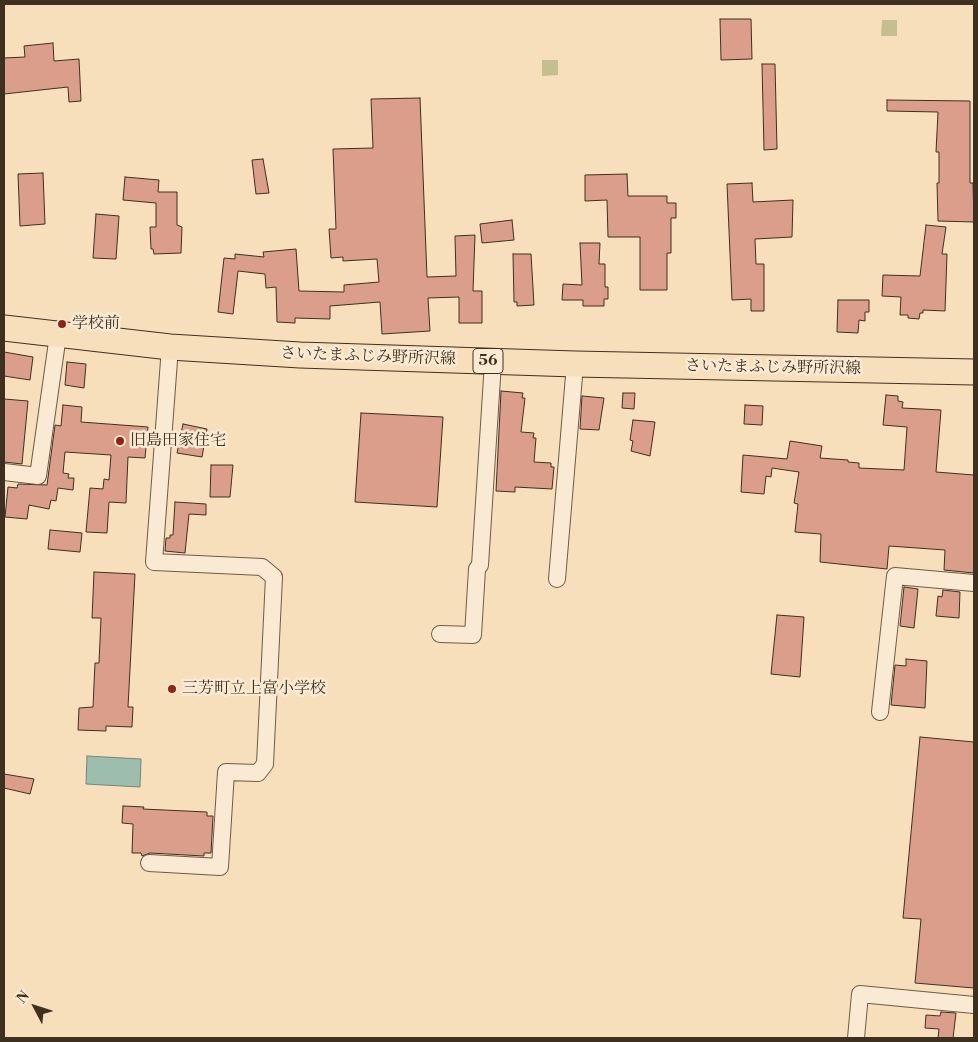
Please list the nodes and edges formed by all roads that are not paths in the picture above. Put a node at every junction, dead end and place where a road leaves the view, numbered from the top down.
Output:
1 (4, 328) edge
2 (58, 335) junction
3 (170, 347) junction
4 (493, 362) junction
5 (575, 364) junction
6 (974, 372) edge
7 (4, 472) edge
8 (557, 579) dead end
9 (974, 583) edge
10 (440, 634) dead end
11 (880, 712) dead end
12 (149, 863) dead end
13 (974, 1005) edge
14 (856, 1038) edge

1 - 2 main road, さいたまふじみ野所沢線 / 56
2 - 3 main road, さいたまふじみ野所沢線 / 56
2 - 7 street
3 - 4 main road, さいたまふじみ野所沢線 / 56
3 - 12 street
4 - 5 main road, さいたまふじみ野所沢線 / 56
4 - 10 street
5 - 6 main road, さいたまふじみ野所沢線 / 56
5 - 8 street
9 - 11 street
13 - 14 street

